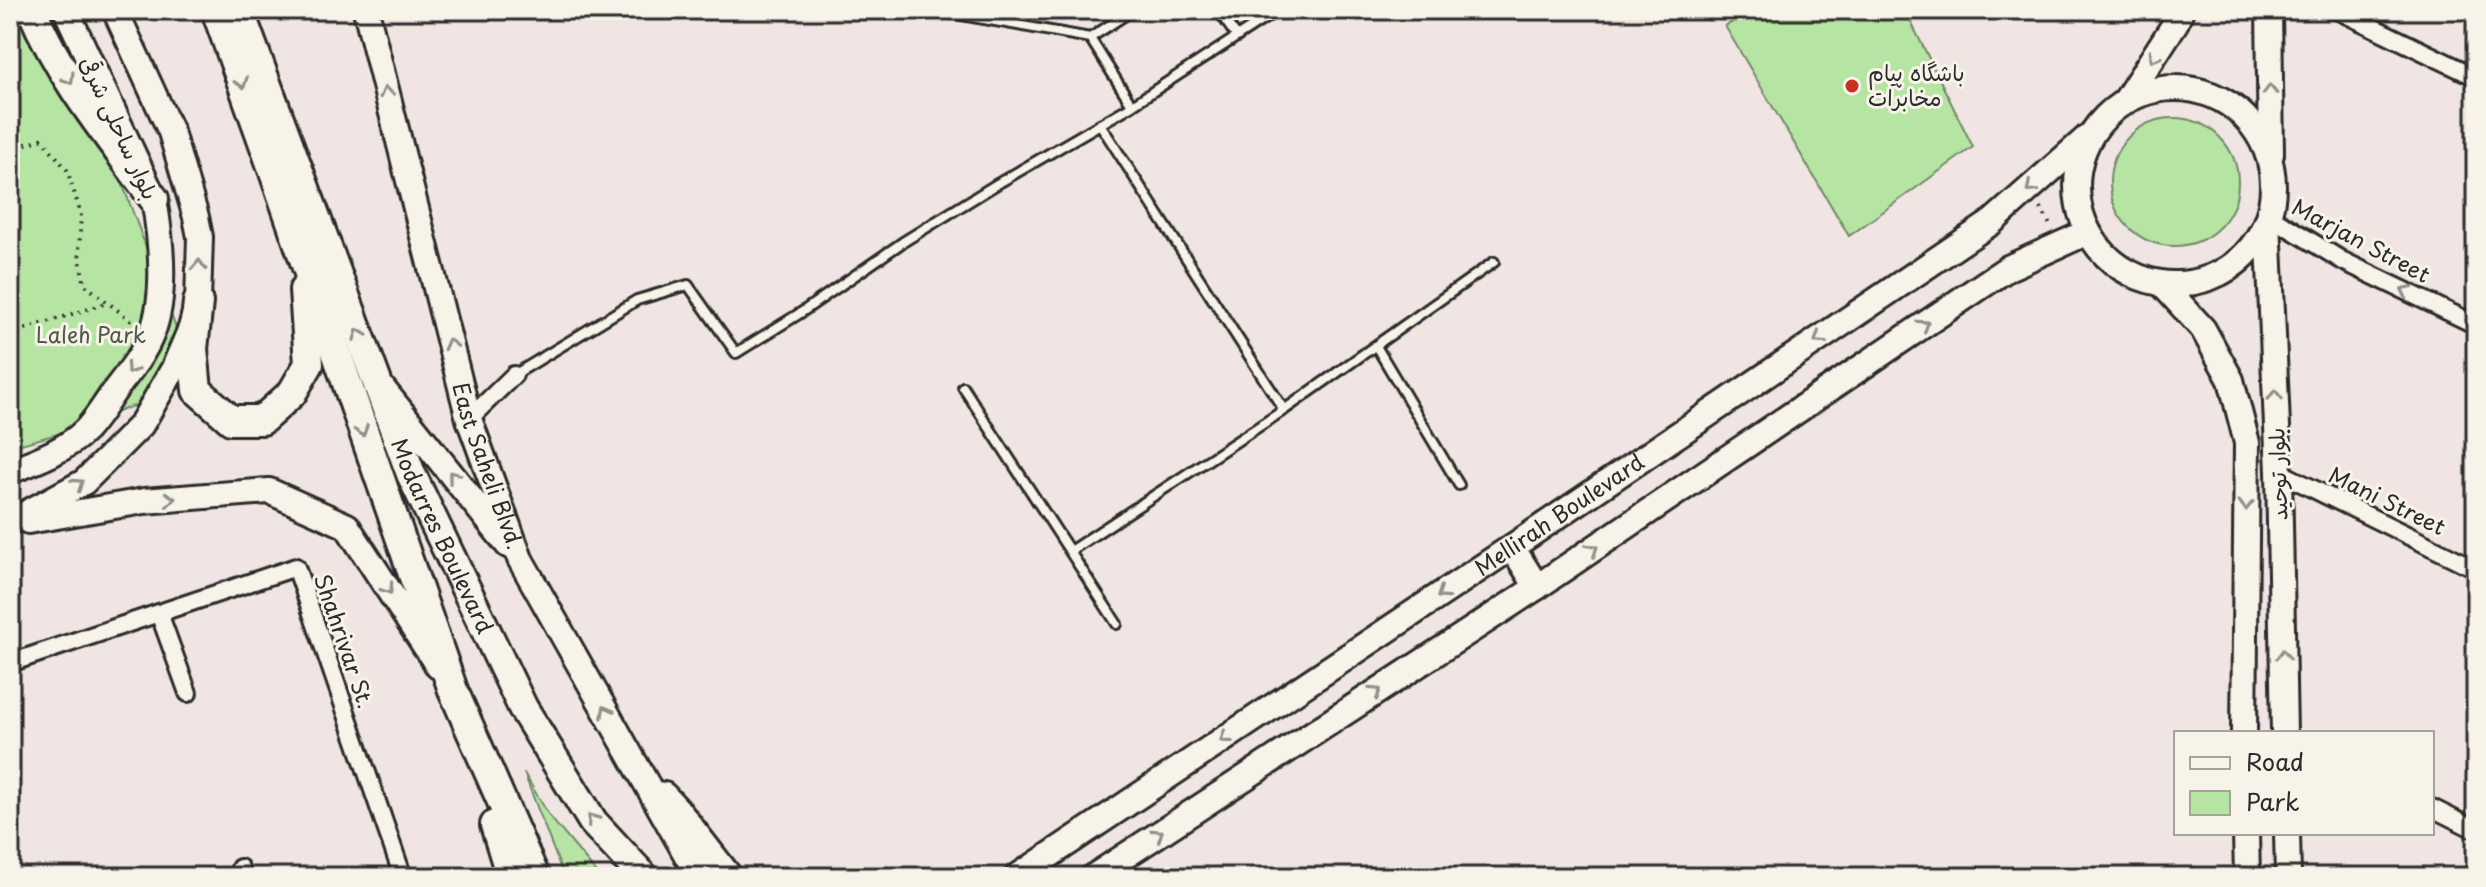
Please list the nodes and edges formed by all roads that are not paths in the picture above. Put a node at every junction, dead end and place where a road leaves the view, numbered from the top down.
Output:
1 (32, 10) edge
2 (66, 10) edge
3 (115, 10) edge
4 (216, 10) edge
5 (239, 10) edge
6 (933, 10) edge
7 (1133, 10) edge
8 (1218, 10) edge
9 (1278, 10) edge
10 (2181, 10) edge
11 (2269, 10) edge
12 (2337, 10) edge
13 (367, 14) edge
14 (1237, 37) junction
15 (1090, 38) junction
16 (2476, 77) edge
17 (2124, 103) junction
18 (1132, 105) junction
19 (1100, 124) junction
20 (2089, 136) junction
21 (285, 168) junction
22 (2272, 168) junction
23 (154, 199) junction
24 (2268, 215) junction
25 (2088, 232) junction
26 (300, 249) junction
27 (1494, 262) dead end
28 (2162, 284) junction
29 (198, 302) junction
30 (2476, 325) edge
31 (1376, 346) junction
32 (514, 375) joint
33 (376, 380) junction
34 (963, 387) dead end
35 (1284, 410) junction
36 (469, 419) junction
37 (10, 471) edge
38 (2279, 472) junction
39 (1459, 485) dead end
40 (10, 523) edge
41 (1512, 547) junction
42 (1070, 551) junction
43 (520, 559) junction
44 (2476, 569) edge
45 (1537, 587) junction
46 (159, 613) junction
47 (1117, 624) dead end
48 (10, 663) edge
49 (453, 690) junction
50 (188, 693) dead end
51 (2244, 731) edge
52 (2284, 731) edge
53 (641, 772) junction
54 (2434, 809) edge
55 (2476, 830) edge
56 (2246, 835) edge
57 (2287, 835) edge
58 (403, 877) edge
59 (511, 877) edge
60 (535, 877) edge
61 (644, 877) edge
62 (699, 877) edge
63 (730, 877) edge
64 (1017, 877) edge
65 (1093, 877) edge
66 (2247, 877) edge
67 (2288, 877) edge

1 -> 23 highway
2 - 23 main road, بلوار ساحلی شرقی
29 -> 3 main road, بلوار ساحلی شرقی
4 -> 21 highway
5 - 21 highway
6 - 15 lane
7 - 15 lane
8 - 14 lane
9 - 14 lane
10 -> 17 main road
22 -> 11 main road
12 - 16 street
36 -> 13 main road, East Saheli Blvd.
14 - 18 lane
15 - 18 lane
17 - 20 main road
17 - 22 main road
18 - 19 lane
19 - 32 lane
19 - 35 lane
20 - 25 main road
20 -> 41 main road, Mellirah Boulevard
21 - 26 highway, Modarres Boulevard
33 -> 21 highway, Modarres Boulevard
22 - 24 main road
23 -> 37 main road, بلوار ساحلی شرقی
24 - 28 main road
30 -> 24 street, Marjan Street
38 -> 24 main road, بلوار توحید
25 - 28 main road
45 -> 25 main road
26 - 29 highway
26 -> 49 highway, Modarres Boulevard
27 - 31 lane
28 -> 51 main road, بلوار توحید
40 -> 29 main road, بلوار ساحلی شرقی
31 - 35 lane
31 - 39 lane
32 - 36 street
43 -> 33 main road
61 -> 33 highway, Modarres Boulevard
34 - 42 lane
35 - 42 lane
36 - 43 main road, East Saheli Blvd.
38 - 44 street, Mani Street
52 -> 38 main road, بلوار توحید
40 -> 49 main road
41 - 45 main road
41 -> 64 main road, Mellirah Boulevard
42 - 47 lane
53 -> 43 main road, East Saheli Blvd.
65 -> 45 main road
46 - 48 street, Shahrivar St.
46 - 50 street
46 - 58 street, Shahrivar St.
49 - 59 highway
49 - 60 highway, Modarres Boulevard
53 - 62 main road, East Saheli Blvd.
53 - 63 main road
54 - 55 street
56 - 66 main road
57 - 67 main road

